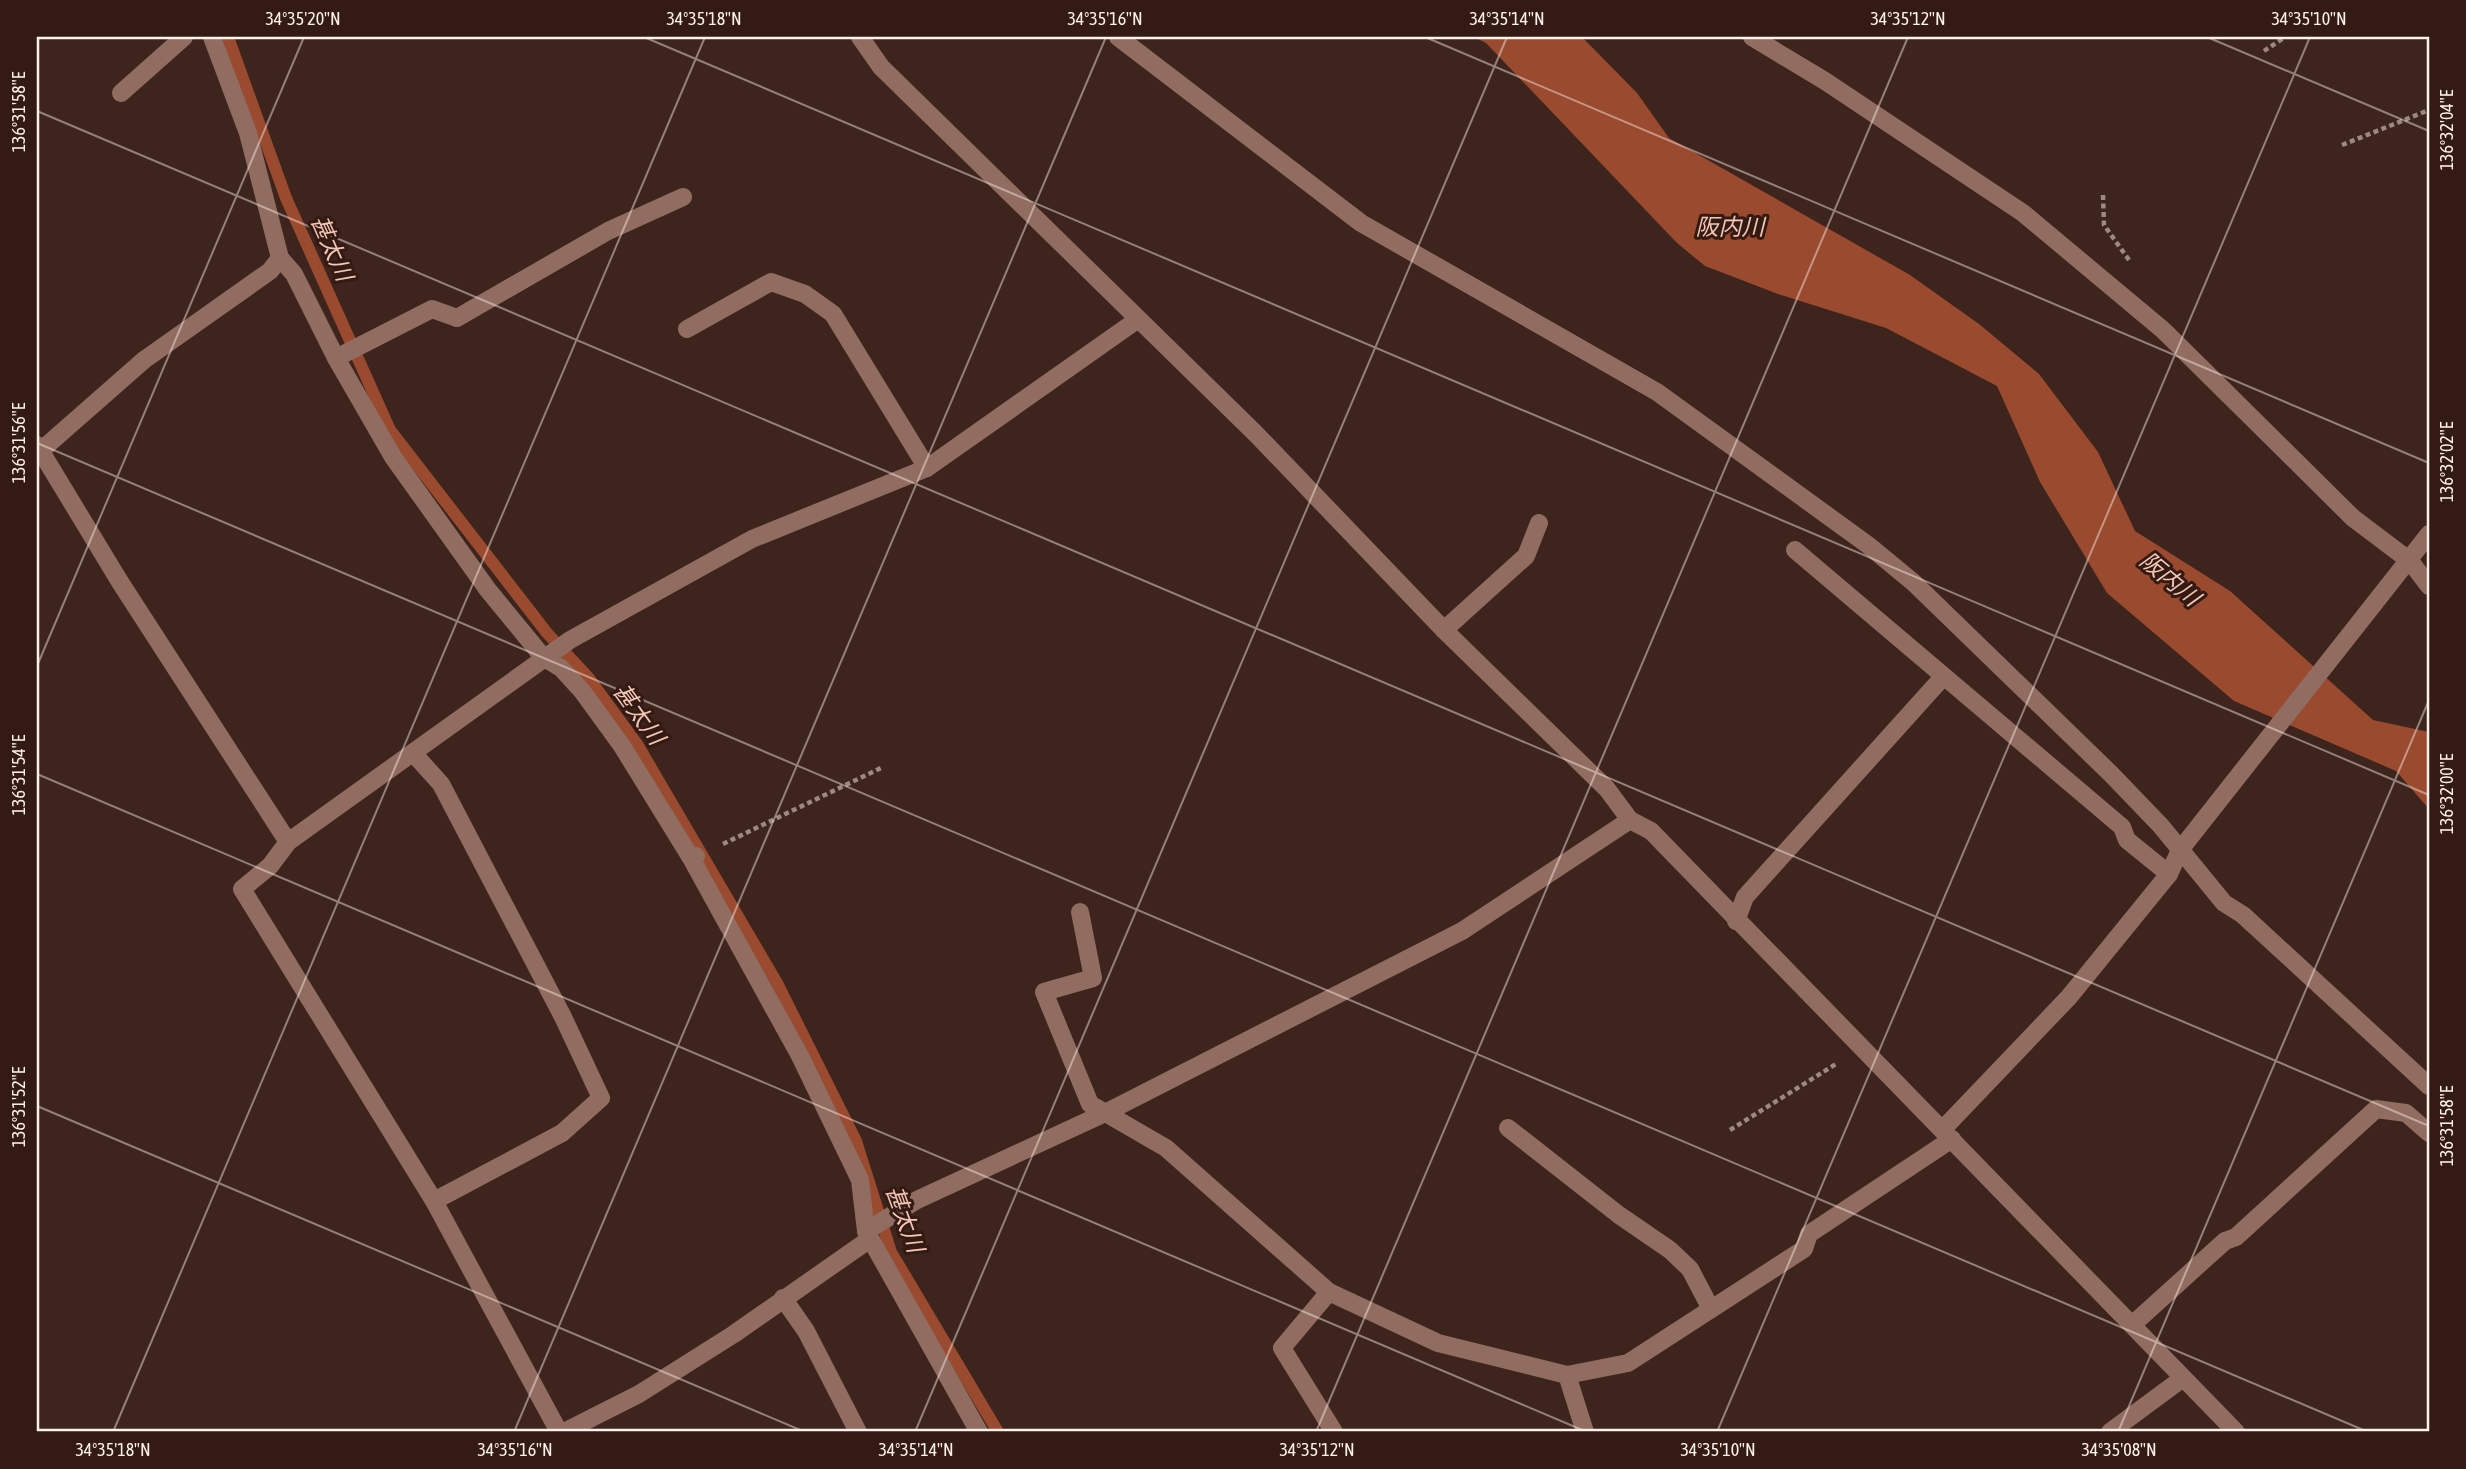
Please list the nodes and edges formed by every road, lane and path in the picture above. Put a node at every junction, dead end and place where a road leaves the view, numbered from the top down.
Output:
1 (184, 37) edge
2 (212, 37) edge
3 (860, 37) edge
4 (1118, 37) edge
5 (1752, 37) edge
6 (2285, 37) edge
7 (2264, 51) dead end
8 (121, 93) dead end
9 (2429, 110) edge
10 (2342, 145) dead end
11 (683, 197) dead end
12 (280, 258) junction
13 (1137, 320) junction
14 (687, 329) dead end
15 (340, 356) junction
16 (38, 450) edge
17 (927, 468) junction
18 (1539, 523) dead end
19 (2429, 534) edge
20 (1795, 550) dead end
21 (2405, 568) junction
22 (2429, 586) edge
23 (1444, 630) junction
24 (548, 654) junction
25 (1943, 677) junction
26 (413, 753) junction
27 (883, 767) dead end
28 (1630, 820) junction
29 (288, 842) junction
30 (2179, 850) junction
31 (699, 855) junction
32 (2169, 874) junction
33 (1080, 912) dead end
34 (1735, 921) junction
35 (1863, 1048) junction
36 (2429, 1086) edge
37 (1105, 1113) junction
38 (1508, 1128) dead end
39 (1730, 1130) dead end
40 (2429, 1133) edge
41 (1948, 1134) junction
42 (434, 1201) junction
43 (868, 1235) junction
44 (1329, 1292) junction
45 (783, 1298) junction
46 (1711, 1309) junction
47 (2132, 1325) junction
48 (1567, 1375) junction
49 (2183, 1378) junction
50 (561, 1432) edge
51 (858, 1432) edge
52 (979, 1432) edge
53 (1334, 1432) edge
54 (1586, 1432) edge
55 (2110, 1432) edge
56 (2236, 1432) edge

1 - 8 street
2 - 12 street
3 - 13 street
4 - 30 street
5 - 21 street
6 - 7 path
9 - 10 path
11 - 15 street
12 - 15 street
12 - 16 street
13 - 17 street
13 - 23 street
14 - 17 street
15 - 24 street
16 - 29 street
17 - 24 street
18 - 23 street
19 - 21 street
20 - 25 street
21 - 22 street
21 - 30 street
23 - 28 street
24 - 26 street
24 - 31 street
25 - 32 street
25 - 34 street
26 - 29 street
26 - 42 street
27 - 31 path
28 - 34 street
28 - 37 street
29 - 42 street
30 - 32 street
30 - 36 street
31 - 43 street
32 - 41 street
33 - 37 street
34 - 35 street
35 - 39 path
35 - 41 street
37 - 43 street
37 - 44 street
38 - 46 street
40 - 47 street
41 - 46 street
41 - 47 street
42 - 50 street
43 - 45 street
43 - 52 street
44 - 48 street
44 - 53 street
45 - 50 street
45 - 51 street
46 - 48 street
47 - 49 street
48 - 54 street
49 - 55 street
49 - 56 street

